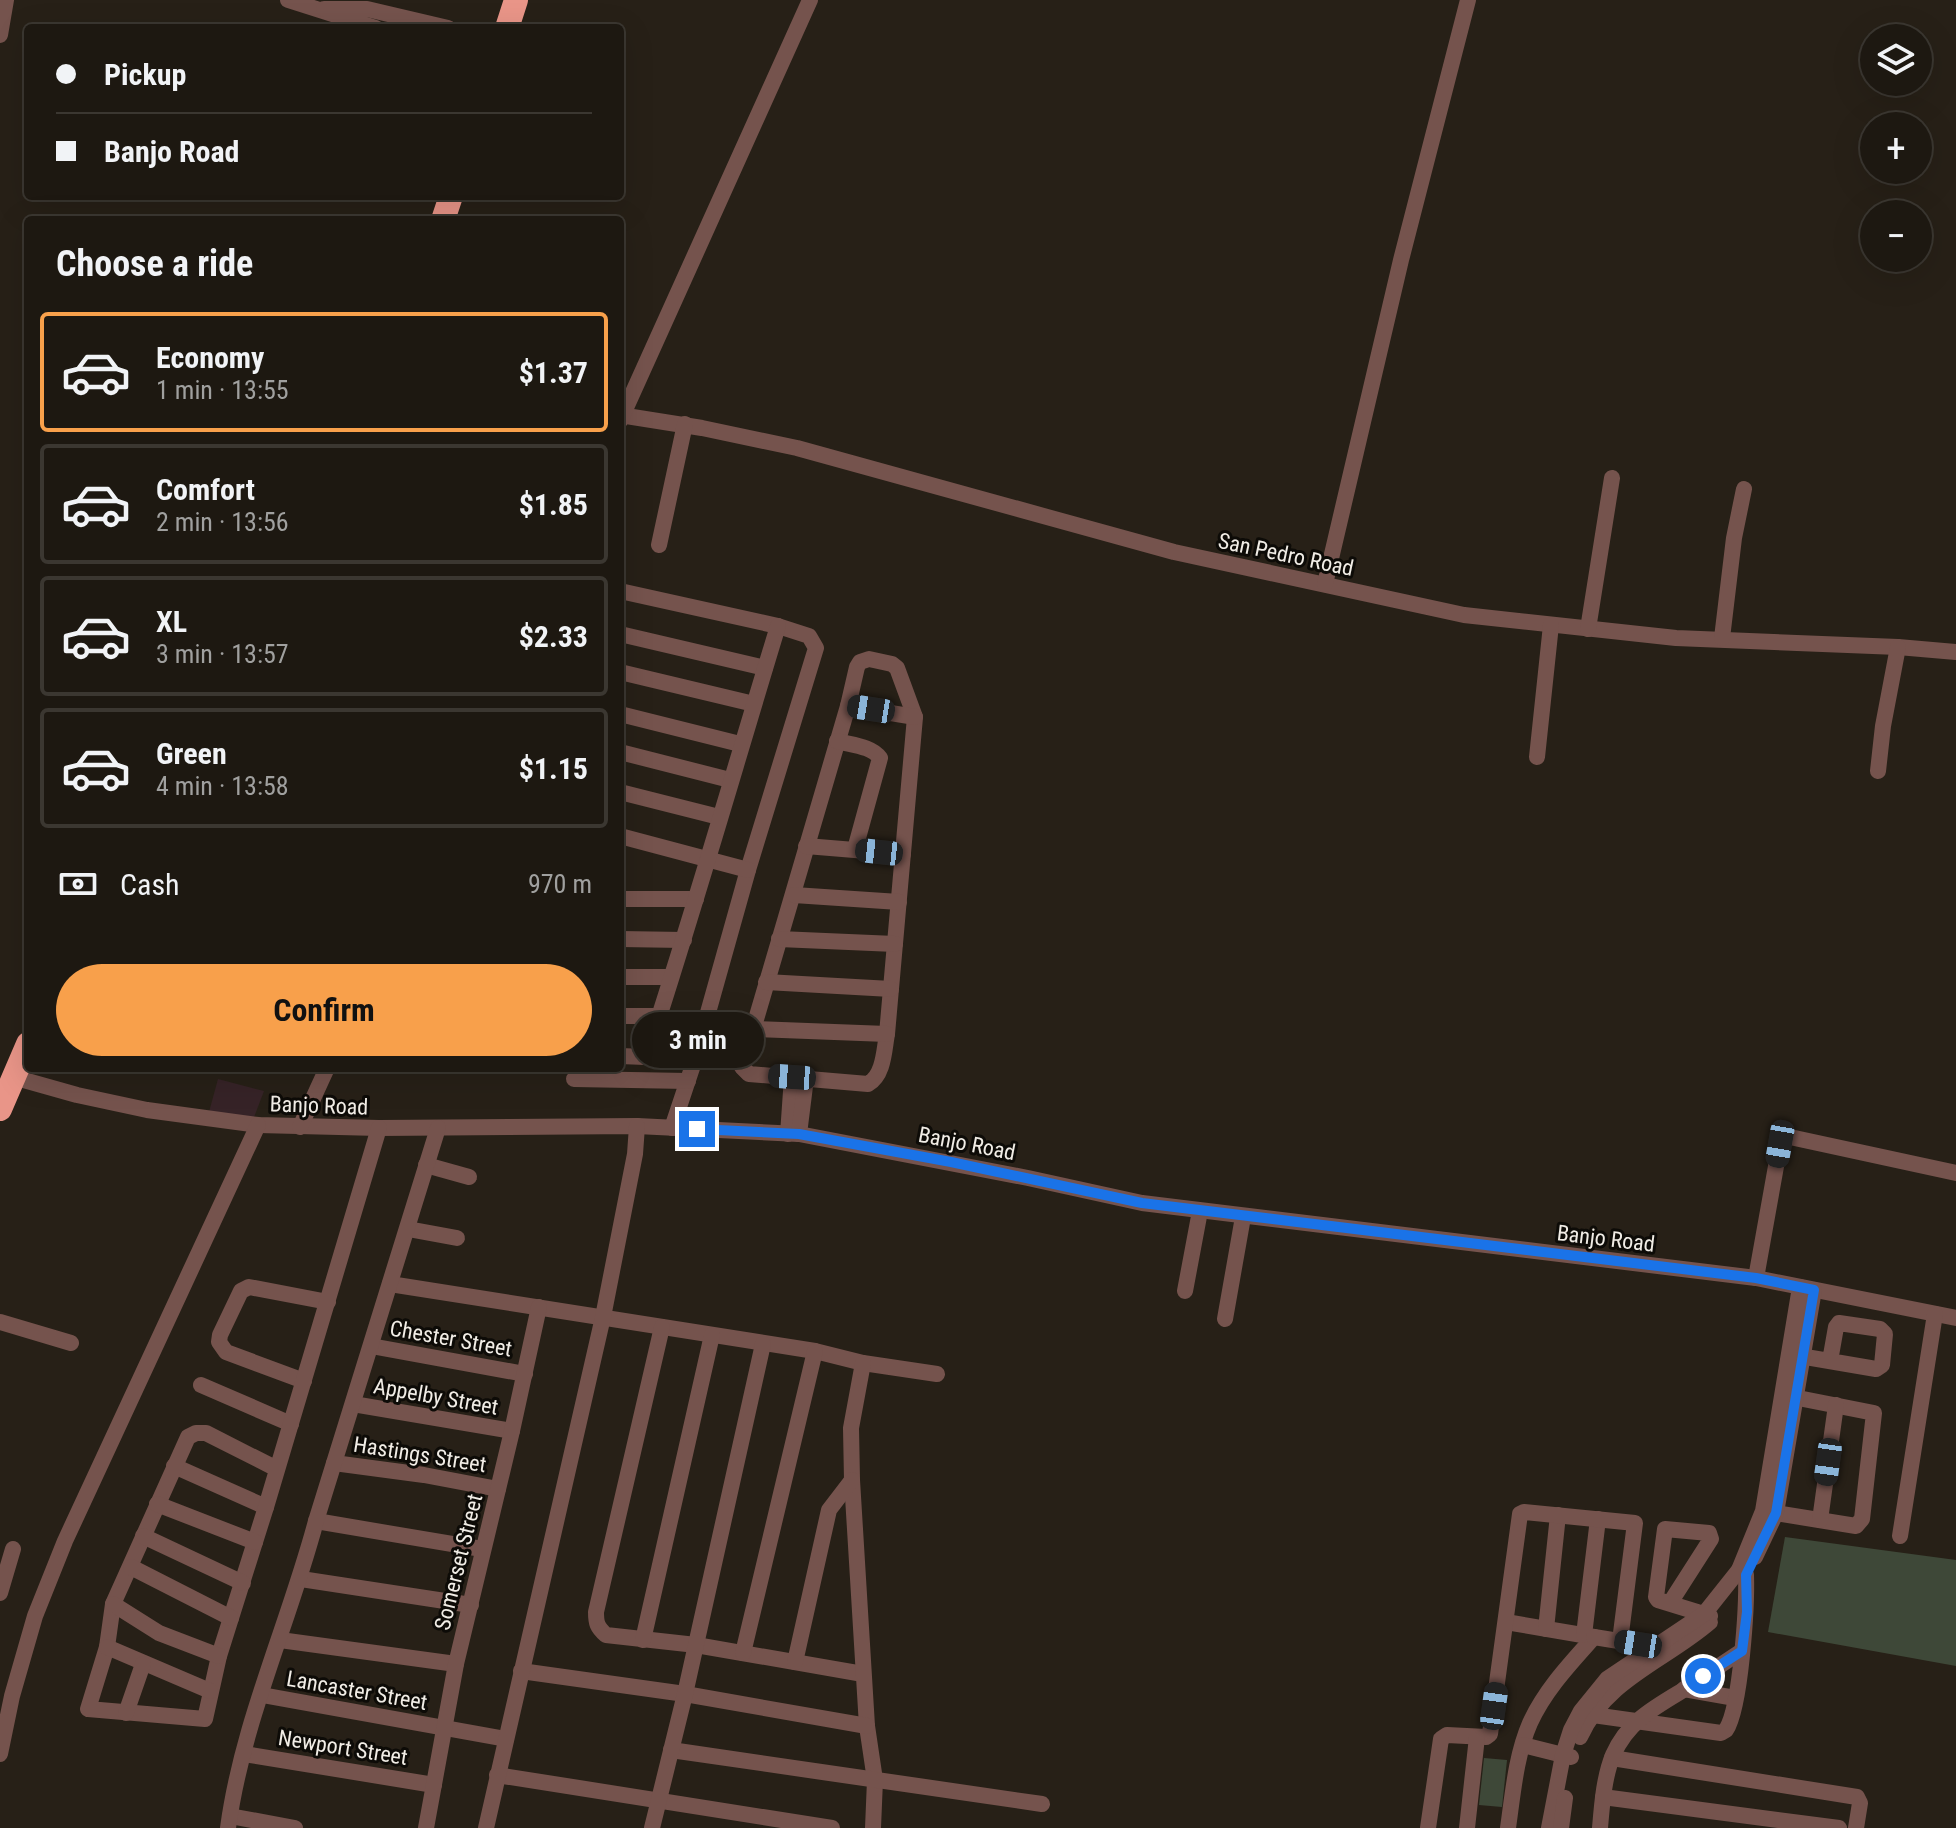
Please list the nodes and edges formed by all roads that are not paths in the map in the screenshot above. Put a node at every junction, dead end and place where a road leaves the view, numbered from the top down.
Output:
1 (6, 0) edge
2 (288, 0) edge
3 (516, 0) edge
4 (810, 0) edge
5 (1468, 0) edge
6 (369, 21) edge
7 (403, 24) edge
8 (508, 24) edge
9 (0, 35) edge
10 (624, 410) edge
11 (624, 417) edge
12 (685, 424) junction
13 (1612, 478) dead end
14 (1744, 489) dead end
15 (659, 545) dead end
16 (1325, 584) junction
17 (624, 592) edge
18 (1551, 625) junction
19 (778, 626) junction
20 (1588, 629) junction
21 (624, 635) edge
22 (1722, 638) junction
23 (1898, 647) junction
24 (1956, 652) edge
25 (765, 668) junction
26 (624, 673) edge
27 (754, 704) junction
28 (848, 706) junction
29 (624, 715) edge
30 (915, 717) junction
31 (837, 741) junction
32 (740, 744) junction
33 (624, 753) edge
34 (1537, 757) dead end
35 (1878, 771) dead end
36 (730, 780) junction
37 (624, 793) edge
38 (719, 817) junction
39 (624, 837) edge
40 (806, 846) junction
41 (855, 849) junction
42 (903, 854) junction
43 (709, 860) junction
44 (748, 870) junction
45 (794, 895) junction
46 (624, 899) edge
47 (696, 899) junction
48 (899, 902) junction
49 (624, 939) edge
50 (779, 939) junction
51 (684, 940) junction
52 (895, 944) junction
53 (624, 977) edge
54 (671, 977) junction
55 (766, 982) junction
56 (891, 989) junction
57 (624, 1016) edge
58 (659, 1016) junction
59 (754, 1029) junction
60 (887, 1034) junction
61 (24, 1051) edge
62 (624, 1056) edge
63 (646, 1057) junction
64 (695, 1059) junction
65 (325, 1072) edge
66 (799, 1077) junction
67 (574, 1079) dead end
68 (8, 1080) edge
69 (688, 1081) junction
70 (0, 1109) edge
71 (258, 1125) junction
72 (637, 1126) junction
73 (300, 1127) junction
74 (379, 1128) junction
75 (438, 1128) junction
76 (672, 1128) junction
77 (794, 1134) junction
78 (426, 1165) junction
79 (1956, 1173) edge
80 (469, 1177) dead end
81 (1200, 1211) junction
82 (1243, 1217) junction
83 (408, 1229) junction
84 (457, 1238) dead end
85 (1756, 1278) junction
86 (390, 1284) junction
87 (1807, 1288) junction
88 (1185, 1291) dead end
89 (328, 1302) junction
90 (539, 1307) junction
91 (1935, 1314) junction
92 (603, 1317) junction
93 (1956, 1318) edge
94 (1225, 1319) dead end
95 (0, 1322) edge
96 (662, 1327) junction
97 (712, 1335) junction
98 (71, 1343) dead end
99 (763, 1344) junction
100 (371, 1346) junction
101 (1797, 1346) junction
102 (815, 1351) junction
103 (1830, 1361) dead end
104 (863, 1363) junction
105 (525, 1374) junction
106 (937, 1374) dead end
107 (304, 1381) junction
108 (201, 1385) dead end
109 (1789, 1396) junction
110 (353, 1404) junction
111 (1836, 1405) junction
112 (291, 1424) junction
113 (512, 1431) junction
114 (334, 1463) junction
115 (174, 1466) junction
116 (277, 1469) junction
117 (852, 1480) junction
118 (498, 1489) junction
119 (157, 1504) junction
120 (266, 1507) junction
121 (1770, 1512) junction
122 (1558, 1515) junction
123 (1598, 1519) junction
124 (1820, 1520) junction
125 (316, 1521) junction
126 (143, 1536) junction
127 (1900, 1536) dead end
128 (255, 1542) junction
129 (13, 1549) dead end
130 (482, 1549) junction
131 (131, 1567) junction
132 (1743, 1573) junction
133 (301, 1579) junction
134 (243, 1583) junction
135 (0, 1593) edge
136 (1670, 1603) junction
137 (113, 1604) junction
138 (471, 1605) junction
139 (1710, 1616) junction
140 (231, 1618) junction
141 (1506, 1622) junction
142 (1546, 1629) junction
143 (1589, 1636) junction
144 (280, 1640) junction
145 (643, 1640) junction
146 (1620, 1641) junction
147 (696, 1645) junction
148 (107, 1647) junction
149 (1663, 1648) junction
150 (1742, 1651) junction
151 (743, 1653) junction
152 (219, 1656) junction
153 (795, 1662) junction
154 (143, 1664) junction
155 (456, 1664) junction
156 (521, 1671) junction
157 (863, 1674) junction
158 (1684, 1689) junction
159 (210, 1691) junction
160 (685, 1694) junction
161 (262, 1695) junction
162 (1735, 1698) junction
163 (126, 1713) junction
164 (1586, 1714) junction
165 (1636, 1721) junction
166 (867, 1726) junction
167 (445, 1728) junction
168 (1477, 1737) junction
169 (506, 1739) junction
170 (1523, 1745) junction
171 (671, 1750) junction
172 (0, 1754) edge
173 (244, 1754) junction
174 (1567, 1756) junction
175 (1612, 1758) junction
176 (497, 1775) junction
177 (875, 1780) junction
178 (434, 1785) junction
179 (1603, 1797) junction
180 (659, 1799) junction
181 (1042, 1804) dead end
182 (229, 1822) edge
183 (295, 1828) edge
184 (426, 1828) edge
185 (486, 1828) edge
186 (652, 1828) edge
187 (832, 1828) edge
188 (873, 1828) edge
189 (1428, 1828) edge
190 (1467, 1828) edge
191 (1508, 1828) edge
192 (1555, 1828) edge
193 (1600, 1828) edge
194 (1839, 1828) edge
195 (1856, 1828) edge

1 - 9 street
2 - 6 street
3 - 8 highway
4 - 10 street
5 - 16 street
6 - 7 street
11 - 12 street, San Pedro Road
12 - 15 street
12 - 16 street, San Pedro Road
13 - 20 street
14 - 22 street
16 - 18 street, San Pedro Road
17 - 19 street
18 - 20 street, San Pedro Road
18 - 34 street
19 - 25 street
19 - 44 street
20 - 22 street, San Pedro Road
21 - 25 street
22 - 23 street, San Pedro Road
23 - 24 street, San Pedro Road
23 - 35 street
25 - 27 street
26 - 27 street
27 - 32 street
28 - 30 street
28 - 30 street
28 - 31 street
29 - 32 street
30 - 42 street
31 - 40 street
31 - 41 street
32 - 36 street
33 - 36 street
36 - 38 street
37 - 38 street
38 - 43 street
39 - 43 street
40 - 41 street
40 - 45 street
41 - 42 street
42 - 48 street
43 - 44 street
43 - 47 street
44 - 64 street
45 - 48 street
45 - 50 street
46 - 47 street
47 - 51 street
48 - 52 street
49 - 51 street
50 - 52 street
50 - 55 street
51 - 54 street
52 - 56 street
53 - 54 street
54 - 58 street
55 - 56 street
55 - 59 street
56 - 60 street
57 - 58 street
58 - 63 street
59 - 60 street
59 - 66 street
60 - 66 street
61 - 68 highway
62 - 63 street
63 - 64 street
64 - 69 street
65 - 73 street
66 - 77 street
67 - 69 street
68 - 70 highway
68 - 71 street, Banjo Road
69 - 76 street
71 - 73 street, Banjo Road
71 - 172 street
72 - 75 street, Banjo Road
72 - 76 street, Banjo Road
72 - 92 street
73 - 74 street, Banjo Road
74 - 75 street, Banjo Road
74 - 89 street
75 - 78 street
76 - 77 street, Banjo Road
77 - 81 street, Banjo Road
78 - 80 street
78 - 83 street
79 - 85 street
81 - 82 street, Banjo Road
81 - 88 street
82 - 85 street, Banjo Road
82 - 94 street
83 - 84 street
83 - 86 street
85 - 87 street, Banjo Road
86 - 90 street
86 - 100 street
87 - 91 street, Banjo Road
87 - 101 street
89 - 107 street
89 - 107 street
90 - 92 street
90 - 105 street, Somerset Street
91 - 93 street, Banjo Road
91 - 127 street
92 - 96 street
92 - 156 street
95 - 98 street
96 - 97 street
96 - 145 street
97 - 99 street
97 - 145 street
99 - 102 street
99 - 147 street
100 - 105 street, Chester Street
100 - 110 street
101 - 103 street
101 - 109 street
102 - 104 street
102 - 151 street
104 - 106 street
104 - 117 street
105 - 113 street, Somerset Street
107 - 112 street
108 - 112 street
109 - 111 street
109 - 121 street
110 - 113 street, Appelby Street
110 - 114 street
111 - 124 street
111 - 124 street
112 - 116 street
113 - 118 street, Somerset Street
114 - 118 street, Hastings Street
114 - 125 street
115 - 116 street
115 - 119 street
115 - 120 street
116 - 120 street
117 - 153 street
117 - 157 street
118 - 130 street, Somerset Street
119 - 126 street
119 - 128 street
120 - 128 street
121 - 124 street
121 - 132 street
122 - 123 street
122 - 141 street
122 - 142 street
123 - 143 street
123 - 146 street
125 - 130 street
125 - 133 street
126 - 131 street
126 - 134 street
128 - 134 street
129 - 135 street
130 - 138 street, Somerset Street
131 - 137 street
131 - 140 street
132 - 139 street
132 - 150 street
133 - 138 street
133 - 144 street
134 - 140 street
136 - 136 street
136 - 139 street
137 - 148 street
137 - 152 street
138 - 155 street, Somerset Street
139 - 149 street
140 - 152 street
141 - 142 street
141 - 168 street
142 - 143 street
143 - 146 street
143 - 170 street
144 - 155 street
144 - 161 street
145 - 147 street
146 - 149 street
147 - 151 street
147 - 160 street
148 - 154 street
148 - 163 street
149 - 164 street
150 - 158 street
150 - 162 street
151 - 153 street
152 - 159 street
153 - 157 street
154 - 159 street
154 - 163 street
155 - 167 street, Somerset Street
156 - 160 street
156 - 169 street
157 - 166 street
158 - 162 street
158 - 165 street
159 - 163 street
160 - 166 street
160 - 171 street
161 - 167 street, Lancaster Street
161 - 173 street
162 - 165 street
164 - 165 street
164 - 174 street
165 - 175 street
166 - 177 street
167 - 169 street, Lancaster Street
167 - 178 street, Somerset Street
168 - 189 street
168 - 190 street
169 - 176 street
170 - 174 street
170 - 191 street
171 - 177 street
171 - 180 street
173 - 178 street, Newport Street
173 - 182 street
174 - 192 street
175 - 179 street
175 - 195 street
176 - 180 street
176 - 185 street
177 - 181 street
177 - 188 street
178 - 184 street, Somerset Street
179 - 193 street
179 - 194 street
180 - 186 street
180 - 187 street
182 - 183 street

